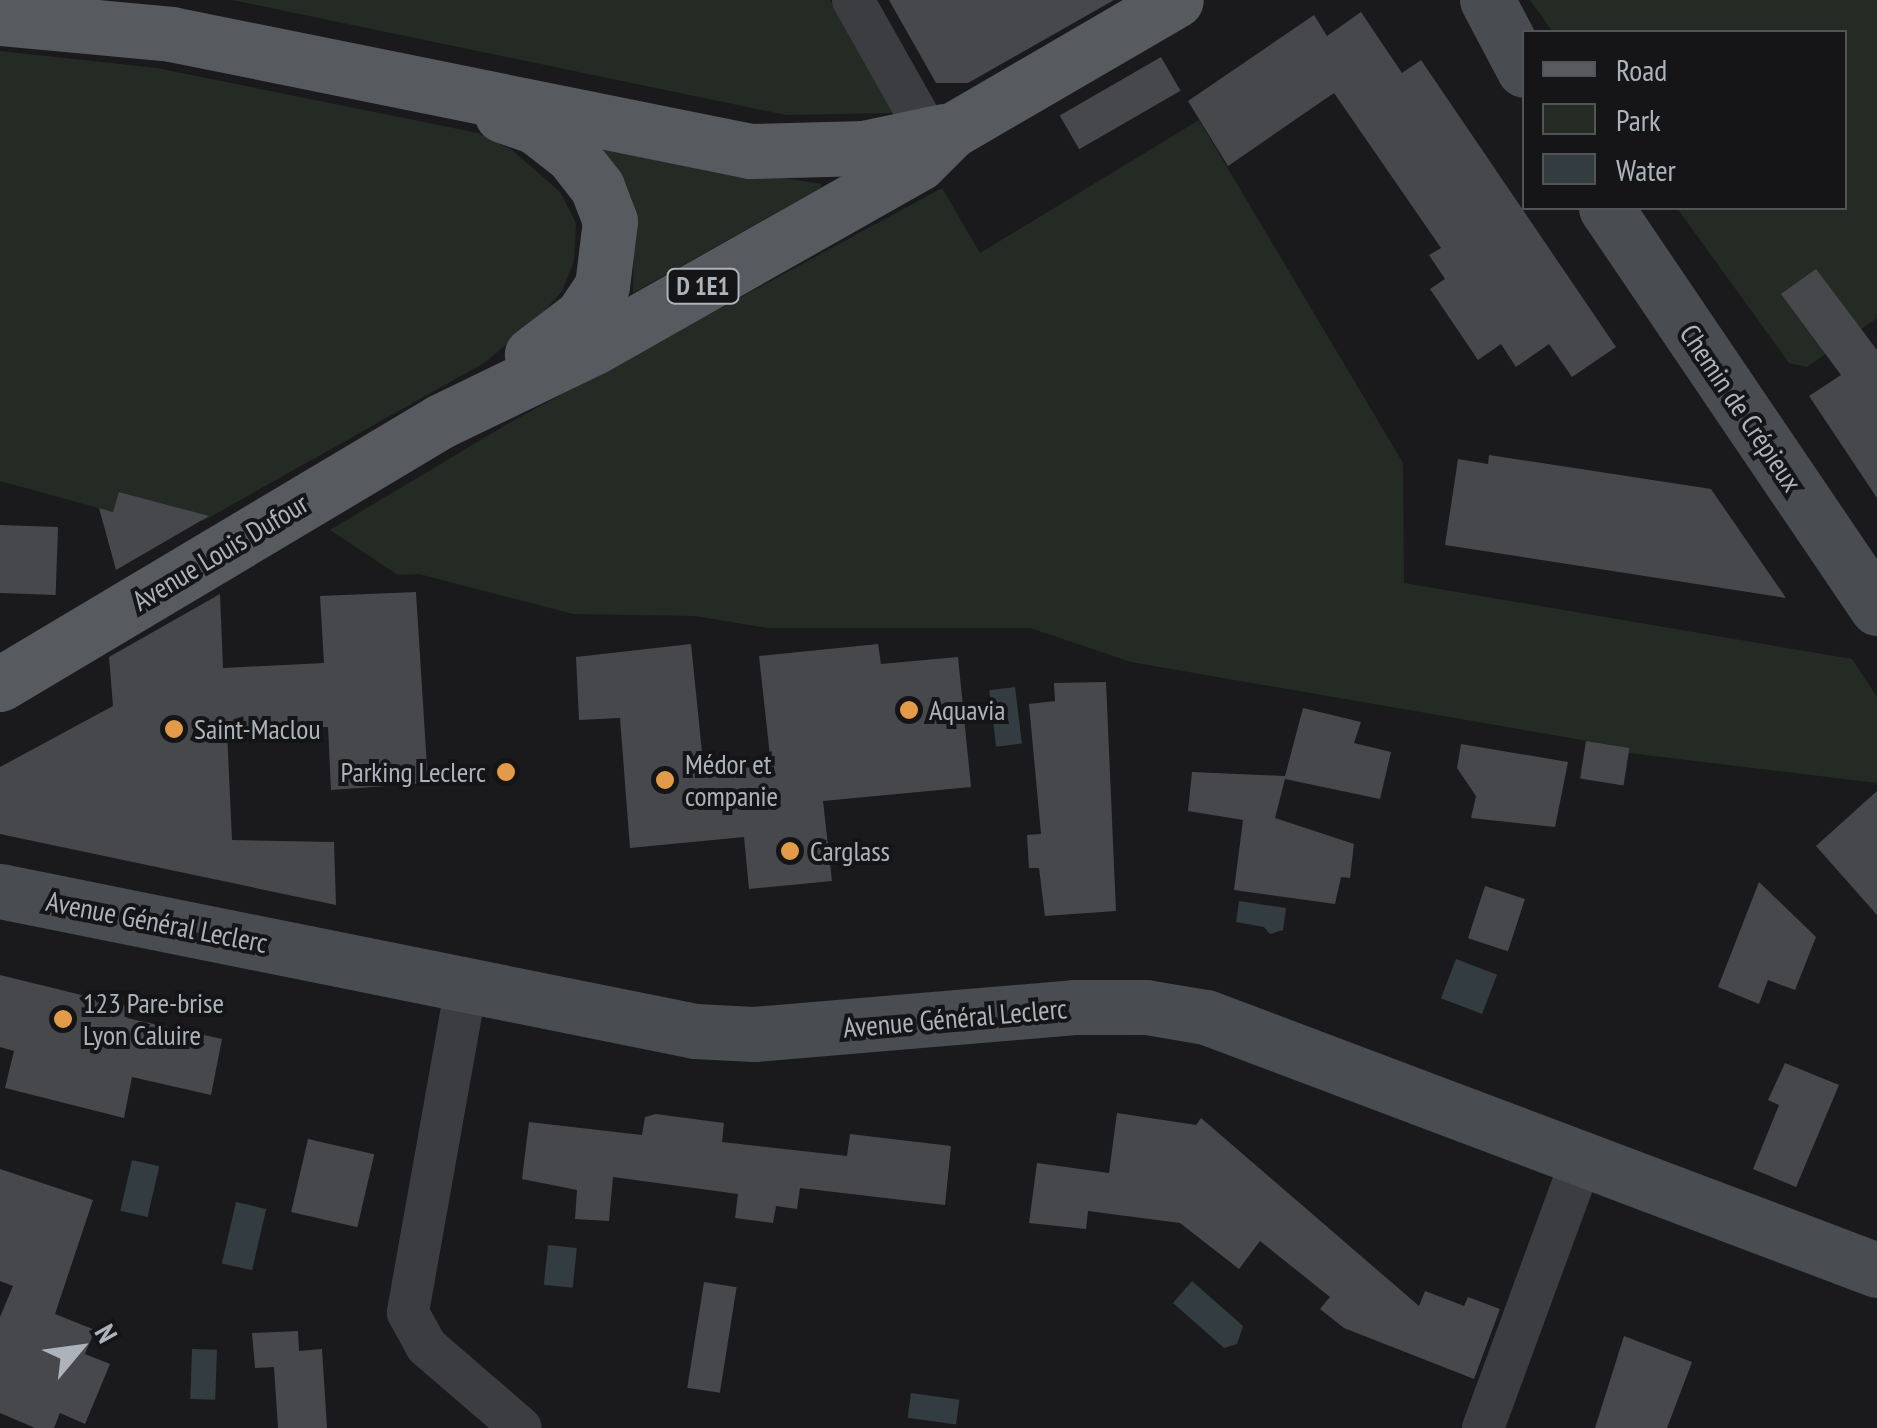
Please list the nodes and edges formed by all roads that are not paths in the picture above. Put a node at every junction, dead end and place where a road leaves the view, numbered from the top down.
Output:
1 (853, 0) edge
2 (1176, 0) edge
3 (1488, 0) edge
4 (0, 18) edge
5 (1522, 66) edge
6 (412, 84) junction
7 (940, 132) junction
8 (1607, 210) edge
9 (441, 421) junction
10 (1877, 608) edge
11 (0, 684) edge
12 (0, 891) edge
13 (466, 986) junction
14 (1582, 1159) junction
15 (1877, 1270) edge
16 (521, 1428) edge
17 (1483, 1428) edge

1 - 7 street
2 - 7 main road, D 1E1
3 - 5 main road
4 - 6 main road
6 - 7 main road
6 - 9 main road
7 - 9 main road, D 1E1
8 - 10 main road, Chemin de Crépieux
9 - 11 main road, Avenue Louis Dufour / D 1E1
12 - 13 main road, Avenue Général Leclerc
13 - 14 main road, Avenue Général Leclerc
13 - 16 street
14 - 15 main road, Avenue Général Leclerc
14 - 17 street

